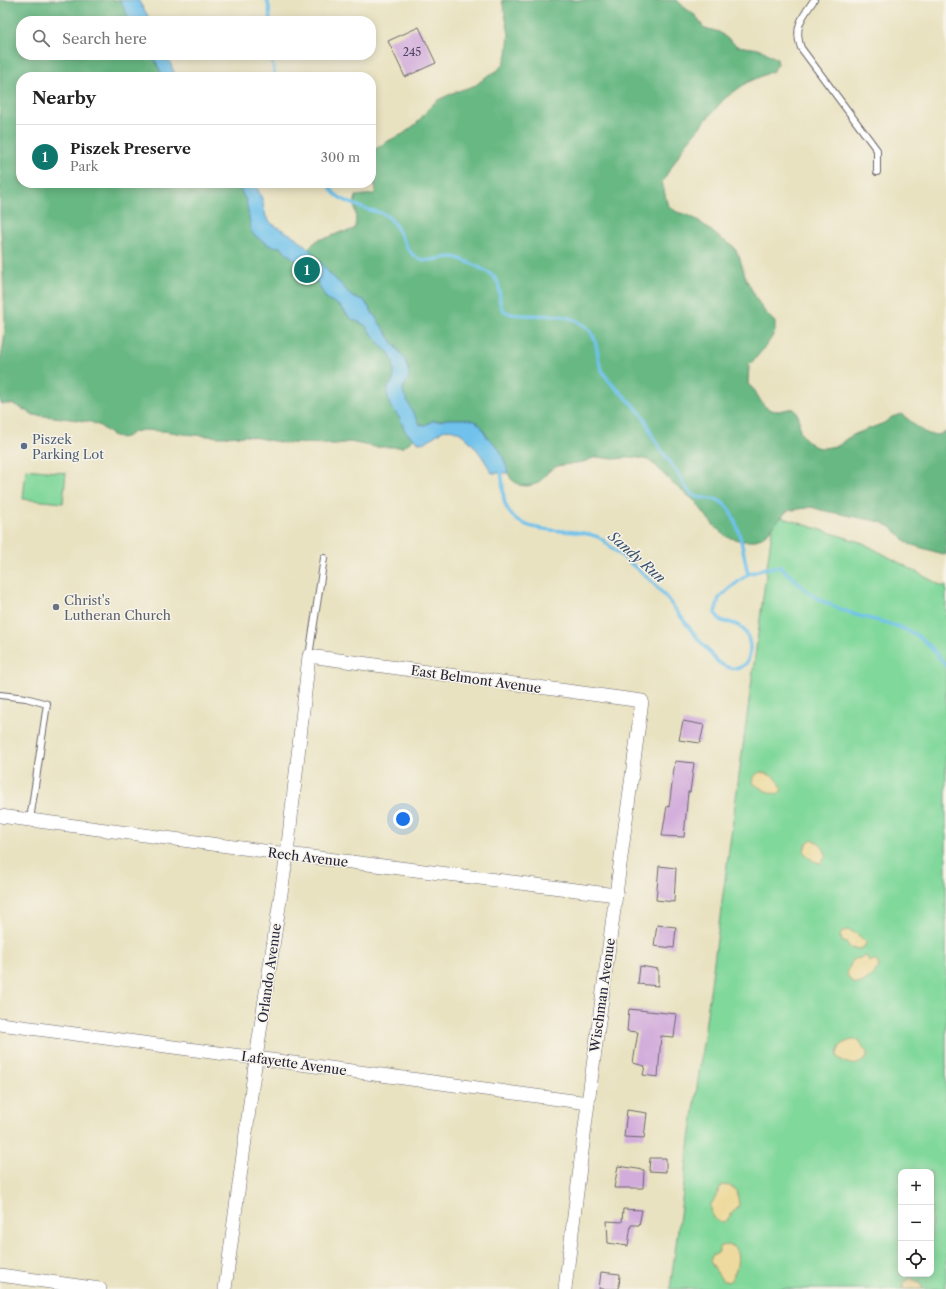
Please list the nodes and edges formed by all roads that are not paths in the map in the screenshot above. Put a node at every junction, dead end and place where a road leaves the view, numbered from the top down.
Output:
1 (814, 0) edge
2 (877, 172) dead end
3 (324, 558) dead end
4 (309, 656) junction
5 (0, 695) edge
6 (642, 701) joint
7 (0, 816) edge
8 (30, 820) junction
9 (287, 854) junction
10 (616, 895) junction
11 (0, 1024) edge
12 (256, 1058) junction
13 (588, 1103) junction
14 (0, 1275) edge
15 (100, 1289) edge
16 (225, 1289) edge
17 (565, 1289) edge

1 - 2 lane
3 - 4 lane
4 - 6 street, East Belmont Avenue
4 - 9 street, Orlando Avenue
5 - 8 lane
6 - 10 street, Wischman Avenue
7 - 8 street, Rech Avenue
8 - 9 street, Rech Avenue
9 - 10 street, Rech Avenue
9 - 12 street, Orlando Avenue
10 - 13 street, Wischman Avenue
11 - 12 street, Lafayette Avenue
12 - 13 street, Lafayette Avenue
12 - 16 street, Orlando Avenue
13 - 17 street, Wischman Avenue
14 - 15 street

